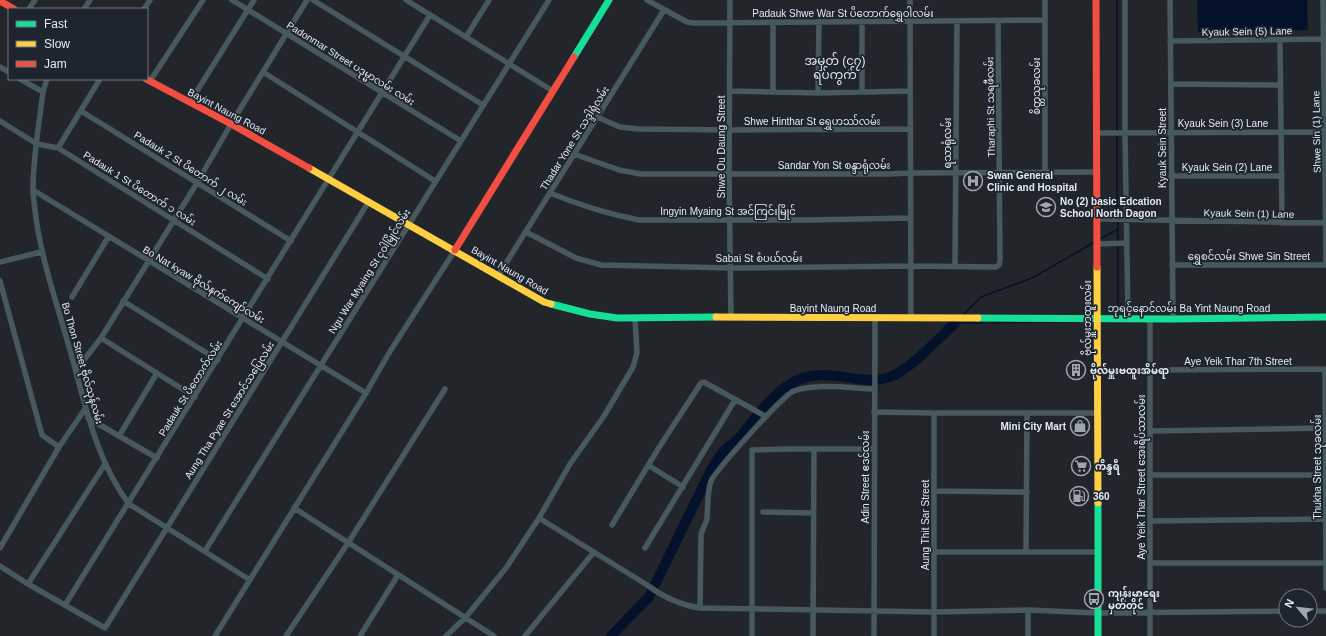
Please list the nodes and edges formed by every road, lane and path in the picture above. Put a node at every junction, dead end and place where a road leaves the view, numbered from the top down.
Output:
1 (203, 0) edge
2 (232, 0) edge
3 (254, 0) edge
4 (307, 0) edge
5 (313, 0) edge
6 (406, 0) edge
7 (489, 0) edge
8 (549, 0) edge
9 (609, 0) edge
10 (647, 0) edge
11 (730, 0) edge
12 (910, 0) edge
13 (1045, 0) edge
14 (1096, 0) edge
15 (1125, 0) edge
16 (1170, 0) edge
17 (1323, 0) edge
18 (0, 1) edge
19 (12, 8) edge
20 (248, 10) junction
21 (664, 10) junction
22 (430, 15) junction
23 (1045, 20) junction
24 (862, 21) junction
25 (910, 21) junction
26 (957, 21) junction
27 (998, 21) junction
28 (773, 22) junction
29 (819, 22) junction
30 (730, 23) junction
31 (286, 34) junction
32 (466, 37) junction
33 (1324, 39) junction
34 (1280, 40) junction
35 (1170, 41) junction
36 (405, 57) junction
37 (509, 64) junction
38 (263, 72) junction
39 (22, 80) edge
40 (47, 80) edge
41 (99, 80) edge
42 (148, 80) edge
43 (1171, 84) junction
44 (1280, 85) junction
45 (553, 91) junction
46 (730, 91) junction
47 (910, 91) junction
48 (42, 92) junction
49 (773, 92) junction
50 (862, 92) junction
51 (382, 93) junction
52 (818, 93) junction
53 (190, 102) junction
54 (483, 105) junction
55 (81, 111) junction
56 (597, 117) junction
57 (0, 121) edge
58 (231, 124) junction
59 (910, 129) junction
60 (729, 130) junction
61 (1097, 132) junction
62 (1171, 132) junction
63 (1281, 132) junction
64 (1325, 132) junction
65 (358, 133) junction
66 (1125, 133) junction
67 (461, 141) junction
68 (37, 144) junction
69 (58, 148) junction
70 (574, 154) junction
71 (1097, 172) junction
72 (910, 173) junction
73 (956, 173) junction
74 (1000, 173) junction
75 (1045, 173) junction
76 (729, 174) junction
77 (1171, 176) junction
78 (1282, 176) junction
79 (329, 179) junction
80 (435, 181) junction
81 (197, 183) junction
82 (33, 190) junction
83 (550, 193) junction
84 (369, 202) junction
85 (910, 218) junction
86 (174, 219) junction
87 (1098, 219) junction
88 (731, 220) junction
89 (1124, 220) junction
90 (1172, 220) junction
91 (1282, 223) junction
92 (1326, 223) edge
93 (409, 224) junction
94 (526, 232) junction
95 (109, 236) junction
96 (291, 241) junction
97 (1125, 243) junction
98 (1101, 244) junction
99 (455, 250) junction
100 (41, 252) junction
101 (149, 260) junction
102 (0, 262) edge
103 (1172, 265) junction
104 (1326, 265) edge
105 (911, 266) junction
106 (955, 266) junction
107 (999, 266) joint
108 (731, 268) junction
109 (498, 276) junction
110 (268, 279) junction
111 (0, 281) edge
112 (72, 297) dead end
113 (123, 301) junction
114 (1326, 317) edge
115 (243, 318) junction
116 (635, 318) junction
117 (731, 318) junction
118 (875, 318) junction
119 (911, 318) junction
120 (956, 318) joint
121 (1097, 318) junction
122 (1128, 318) junction
123 (1150, 318) junction
124 (1173, 319) junction
125 (101, 338) junction
126 (282, 342) junction
127 (218, 360) junction
128 (321, 365) junction
129 (1326, 369) edge
130 (76, 370) junction
131 (1150, 370) junction
132 (158, 373) junction
133 (874, 386) junction
134 (445, 389) dead end
135 (366, 393) junction
136 (195, 396) junction
137 (736, 400) junction
138 (85, 409) junction
139 (874, 412) junction
140 (934, 413) junction
141 (1027, 413) junction
142 (1097, 413) junction
143 (762, 415) junction
144 (88, 418) junction
145 (1326, 428) edge
146 (1150, 431) junction
147 (119, 436) junction
148 (59, 447) junction
149 (874, 449) junction
150 (814, 450) junction
151 (157, 458) junction
152 (105, 464) junction
153 (648, 465) junction
154 (1150, 475) junction
155 (1326, 475) edge
156 (683, 487) junction
157 (934, 490) junction
158 (1027, 492) junction
159 (129, 504) junction
160 (294, 508) junction
161 (763, 512) dead end
162 (813, 512) junction
163 (539, 518) junction
164 (1326, 519) edge
165 (1150, 521) junction
166 (612, 525) dead end
167 (166, 528) junction
168 (348, 543) junction
169 (0, 548) edge
170 (645, 548) dead end
171 (205, 551) junction
172 (594, 552) junction
173 (934, 552) junction
174 (1026, 552) junction
175 (1098, 552) junction
176 (1150, 563) junction
177 (1326, 563) edge
178 (0, 566) edge
179 (398, 575) junction
180 (250, 580) junction
181 (28, 584) junction
182 (1326, 588) edge
183 (65, 605) junction
184 (700, 608) junction
185 (752, 609) junction
186 (813, 610) junction
187 (1028, 610) junction
188 (1150, 611) junction
189 (1278, 611) edge
190 (874, 612) junction
191 (934, 612) junction
192 (1098, 613) junction
193 (465, 618) junction
194 (215, 636) edge
195 (286, 636) edge
196 (360, 636) edge
197 (446, 636) edge
198 (494, 636) edge
199 (525, 636) edge
200 (752, 636) edge
201 (813, 636) edge
202 (874, 636) edge
203 (934, 636) edge
204 (1028, 636) edge
205 (1098, 636) edge
206 (1150, 636) edge

1 - 42 street
2 - 20 street, Padonmar Street ပဒုမ္မာလမ်း လမ်း
3 - 20 street
4 - 31 street
5 - 36 street
6 - 22 street
7 - 32 street
8 - 37 street, Ngu War Myaing St ငုဝါမြိုင်လမ်း
9 - 45 main road
10 - 21 street, Padauk Shwe War St ပိတောက်ရွှေဝါလမ်း
11 - 30 street, Shwe Ou Daung Street
12 - 25 street
13 - 23 street, စိတ္တသုခလမ်း
14 - 61 main road, ဗိုလ်မှူးဘထူးလမ်း
15 - 66 street
16 - 35 street, Kyauk Sein Street
17 - 33 street, Shwe Sin (1) Lane
18 - 19 main road
20 - 31 street, Padonmar Street ပဒုမ္မာလမ်း လမ်း
20 - 53 street
21 - 30 street, Padauk Shwe War St ပိတောက်ရွှေဝါလမ်း
21 - 56 street, Thadar Yone St သဒ္ဒါရုံလမ်း
22 - 32 street
22 - 36 street, Padauk St ပိတောက်လမ်း
23 - 27 street, Padauk Shwe War St ပိတောက်ရွှေဝါလမ်း
23 - 75 street, စိတ္တသုခလမ်း
24 - 25 street, Padauk Shwe War St ပိတောက်ရွှေဝါလမ်း
24 - 29 street, Padauk Shwe War St ပိတောက်ရွှေဝါလမ်း
24 - 50 street
25 - 26 street, Padauk Shwe War St ပိတောက်ရွှေဝါလမ်း
25 - 47 street
26 - 27 street, Padauk Shwe War St ပိတောက်ရွှေဝါလမ်း
26 - 73 street, ရသာရုံလမ်း
27 - 74 street, Tharaphi St သရဖီလမ်း
28 - 29 street, Padauk Shwe War St ပိတောက်ရွှေဝါလမ်း
28 - 30 street, Padauk Shwe War St ပိတောက်ရွှေဝါလမ်း
28 - 49 street
29 - 52 street
30 - 46 street, Shwe Ou Daung Street
31 - 38 street
31 - 51 street, Padonmar Street ပဒုမ္မာလမ်း လမ်း
32 - 37 street
33 - 34 street, Kyauk Sein (5) Lane
33 - 64 street, Shwe Sin (1) Lane
34 - 35 street, Kyauk Sein (5) Lane
34 - 44 street
35 - 43 street, Kyauk Sein Street
36 - 51 street, Padauk St ပိတောက်လမ်း
36 - 54 street
37 - 45 street
37 - 54 street, Ngu War Myaing St ငုဝါမြိုင်လမ်း
38 - 58 street
38 - 65 street
39 - 48 street
40 - 48 street, Bo Thon Street ဗိုလ်သုန်လမ်း
41 - 55 street
42 - 53 main road, Bayint Naung Road
43 - 44 street
43 - 62 street, Kyauk Sein Street
44 - 63 street
45 - 99 main road
46 - 49 street
46 - 60 street, Shwe Ou Daung Street
47 - 50 street
47 - 59 street
48 - 68 street, Bo Thon Street ဗိုလ်သုန်လမ်း
49 - 52 street
50 - 52 street
51 - 65 street, Padauk St ပိတောက်လမ်း
51 - 67 street, Padonmar Street ပဒုမ္မာလမ်း လမ်း
53 - 58 main road, Bayint Naung Road
54 - 67 street, Ngu War Myaing St ငုဝါမြိုင်လမ်း
55 - 69 street
55 - 81 street, Padauk 2 St ပိတောက် ၂ လမ်း
56 - 60 street, Shwe Hinthar St ရွှေဟဿ်လမ်း
56 - 70 street, Thadar Yone St သဒ္ဒါရုံလမ်း
57 - 68 street, Padauk 1 St ပိတောက် ၁ လမ်း
58 - 79 main road, Bayint Naung Road
58 - 81 street
59 - 60 street, Shwe Hinthar St ရွှေဟဿ်လမ်း
59 - 72 street
60 - 76 street, Shwe Ou Daung Street
61 - 66 street, Kyauk Sein (3) Lane
61 - 71 main road, ဗိုလ်မှူးဘထူးလမ်း
62 - 63 street, Kyauk Sein (3) Lane
62 - 66 street, Kyauk Sein (3) Lane
62 - 77 street, Kyauk Sein Street
63 - 64 street, Kyauk Sein (3) Lane
63 - 78 street
64 - 92 street, Shwe Sin (1) Lane
65 - 79 street, Padauk St ပိတောက်လမ်း
65 - 80 street
66 - 89 street
67 - 80 street, Ngu War Myaing St ငုဝါမြိုင်လမ်း
68 - 69 street, Padauk 1 St ပိတောက် ၁ လမ်း
68 - 82 street, Bo Thon Street ဗိုလ်သုန်လမ်း
69 - 86 street, Padauk 1 St ပိတောက် ၁ လမ်း
70 - 76 street, Sandar Yon St စန္ဒာရုံလမ်း
70 - 83 street, Thadar Yone St သဒ္ဒါရုံလမ်း
71 - 75 street, Sandar Yon St စန္ဒာရုံလမ်း
71 - 87 main road, ဗိုလ်မှူးဘထူးလမ်း
72 - 73 street, Sandar Yon St စန္ဒာရုံလမ်း
72 - 76 street, Sandar Yon St စန္ဒာရုံလမ်း
72 - 85 street
73 - 74 street, Sandar Yon St စန္ဒာရုံလမ်း
73 - 106 street, ရသာရုံလမ်း
74 - 75 street, Sandar Yon St စန္ဒာရုံလမ်း
74 - 107 street, Tharaphi St သရဖီလမ်း
76 - 88 street, Shwe Ou Daung Street
77 - 78 street, Kyauk Sein (2) Lane
77 - 90 street, Kyauk Sein Street
78 - 91 street
79 - 84 main road, Bayint Naung Road
79 - 96 street, Padauk St ပိတောက်လမ်း
80 - 93 street, Ngu War Myaing St ငုဝါမြိုင်လမ်း
81 - 86 street
81 - 96 street, Padauk 2 St ပိတောက် ၂ လမ်း
82 - 95 street, Bo Nat kyaw ဗိုလ်နက်ကျော်လမ်း
82 - 100 street, Bo Thon Street ဗိုလ်သုန်လမ်း
83 - 88 street, Ingyin Myaing St အင်ကြင်းမြိုင်
83 - 94 street, Thadar Yone St သဒ္ဒါရုံလမ်း
84 - 93 main road, Bayint Naung Road
84 - 126 street, Aung Tha Pyae St အောင်သပြေလမ်း
85 - 88 street, Ingyin Myaing St အင်ကြင်းမြိုင်
85 - 105 street
86 - 101 street
86 - 110 street, Padauk 1 St ပိတောက် ၁ လမ်း
87 - 89 street, Kyauk Sein (1) Lane
87 - 98 main road, ဗိုလ်မှူးဘထူးလမ်း
88 - 108 street, Shwe Ou Daung Street
89 - 90 street, Kyauk Sein (1) Lane
89 - 97 street
90 - 91 street, Kyauk Sein (1) Lane
90 - 103 street, Kyauk Sein Street
91 - 92 street, Kyauk Sein (1) Lane
92 - 104 street, Shwe Sin (1) Lane
93 - 99 main road, Bayint Naung Road
93 - 128 street, Ngu War Myaing St ငုဝါမြိုင်လမ်း
94 - 108 street, Sabai St စံပယ်လမ်း
94 - 109 street, Thadar Yone St သဒ္ဒါရုံလမ်း
95 - 101 street, Bo Nat kyaw ဗိုလ်နက်ကျော်လမ်း
95 - 112 street
96 - 110 street, Padauk St ပိတောက်လမ်း
97 - 98 street
97 - 122 street
98 - 121 main road, ဗိုလ်မှူးဘထူးလမ်း
99 - 109 main road, Bayint Naung Road
99 - 135 street
100 - 102 street
100 - 130 street, Bo Thon Street ဗိုလ်သုန်လမ်း
101 - 113 street
101 - 115 street, Bo Nat kyaw ဗိုလ်နက်ကျော်လမ်း
103 - 104 street, ရွှေစင်လမ်း Shwe Sin Street
103 - 124 street, Kyauk Sein Street
105 - 106 street, Sabai St စံပယ်လမ်း
105 - 108 street, Sabai St စံပယ်လမ်း
105 - 119 street
106 - 107 street, Sabai St စံပယ်လမ်း
108 - 117 street, Shwe Ou Daung Street
109 - 116 main road, Bayint Naung Road
110 - 115 street, Padauk St ပိတောက်လမ်း
111 - 148 street
113 - 125 street
113 - 127 street
114 - 124 main road, ဘုရင့်နောင်လမ်း Ba Yint Naung Road
115 - 126 street, Bo Nat kyaw ဗိုလ်နက်ကျော်လမ်း
115 - 127 street, Padauk St ပိတောက်လမ်း
116 - 117 main road, Bayint Naung Road
116 - 163 street
117 - 118 main road, Bayint Naung Road
118 - 119 main road, Bayint Naung Road
118 - 133 street, Adin Street ဧဒင်လမ်း
119 - 120 main road, Bayint Naung Road
120 - 121 main road, ဘုရင့်နောင်လမ်း Ba Yint Naung Road
121 - 122 main road, ဘုရင့်နောင်လမ်း Ba Yint Naung Road
121 - 142 main road, ဗိုလ်မှူးဘထူးလမ်း
122 - 123 main road, ဘုရင့်နောင်လမ်း Ba Yint Naung Road
123 - 124 main road, ဘုရင့်နောင်လမ်း Ba Yint Naung Road
123 - 131 street, Aye Yeik Thar Street အေးရိပ်သာလမ်း
125 - 130 street
125 - 132 street
126 - 128 street, Bo Nat kyaw ဗိုလ်နက်ကျော်လမ်း
126 - 167 street, Aung Tha Pyae St အောင်သပြေလမ်း
127 - 136 street, Padauk St ပိတောက်လမ်း
128 - 135 street, Bo Nat kyaw ဗိုလ်နက်ကျော်လမ်း
128 - 171 street, Ngu War Myaing St ငုဝါမြိုင်လမ်း
129 - 131 street, Aye Yeik Thar 7th Street
129 - 145 street, Thukha Street သုခလမ်း
130 - 138 street, Bo Thon Street ဗိုလ်သုန်လမ်း
131 - 146 street, Aye Yeik Thar Street အေးရိပ်သာလမ်း
132 - 136 street
132 - 147 street
133 - 139 street, Adin Street ဧဒင်လမ်း
133 - 143 street
134 - 168 street
135 - 160 street
136 - 151 street, Padauk St ပိတောက်လမ်း
137 - 143 street
137 - 153 street
137 - 156 street
138 - 144 street, Bo Thon Street ဗိုလ်သုန်လမ်း
138 - 148 street
139 - 140 street
139 - 149 street, Adin Street ဧဒင်လမ်း
140 - 141 street
140 - 157 street, Aung Thit Sar Street
141 - 142 street
141 - 158 street
142 - 175 main road, ဗိုလ်မှူးဘထူးလမ်း
143 - 184 street
144 - 147 street
144 - 152 street, Bo Thon Street ဗိုလ်သုန်လမ်း
145 - 146 street
145 - 155 street, Thukha Street သုခလမ်း
146 - 154 street, Aye Yeik Thar Street အေးရိပ်သာလမ်း
147 - 151 street
148 - 169 street
149 - 150 street
149 - 190 street, Adin Street ဧဒင်လမ်း
150 - 162 street
150 - 185 street
151 - 159 street, Padauk St ပိတောက်လမ်း
152 - 159 street, Bo Thon Street ဗိုလ်သုန်လမ်း
152 - 181 street
153 - 156 street
153 - 166 street
154 - 155 street
154 - 165 street, Aye Yeik Thar Street အေးရိပ်သာလမ်း
155 - 164 street, Thukha Street သုခလမ်း
156 - 170 street
157 - 158 street
157 - 173 street, Aung Thit Sar Street
158 - 174 street
159 - 167 street, Bo Thon Street ဗိုလ်သုန်လမ်း
159 - 183 street, Padauk St ပိတောက်လမ်း
160 - 168 street
160 - 180 street
161 - 162 street
162 - 186 street
163 - 172 street
163 - 193 street
164 - 165 street
164 - 177 street, Thukha Street သုခလမ်း
165 - 176 street, Aye Yeik Thar Street အေးရိပ်သာလမ်း
167 - 171 street, Bo Thon Street ဗိုလ်သုန်လမ်း
167 - 183 street, Aung Tha Pyae St အောင်သပြေလမ်း
168 - 179 street
168 - 195 street
171 - 180 street, Bo Thon Street ဗိုလ်သုန်လမ်း
172 - 184 street
172 - 199 street
173 - 174 street
173 - 191 street, Aung Thit Sar Street
174 - 175 street
175 - 192 main road, ဗိုလ်မှူးဘထူးလမ်း
176 - 177 street
176 - 188 street, Aye Yeik Thar Street အေးရိပ်သာလမ်း
177 - 182 street, Thukha Street သုခလမ်း
178 - 181 street
179 - 193 street
179 - 196 street
180 - 194 street
181 - 183 street
184 - 185 street
185 - 186 street
185 - 200 street
186 - 190 street
186 - 201 street
187 - 191 street
187 - 192 street
187 - 204 street
188 - 189 street
188 - 192 street
188 - 206 street, Aye Yeik Thar Street အေးရိပ်သာလမ်း
190 - 191 street
190 - 202 street, Adin Street ဧဒင်လမ်း
191 - 203 street, Aung Thit Sar Street
192 - 205 main road, ဗိုလ်မှူးဘထူးလမ်း
193 - 197 street
193 - 198 street

